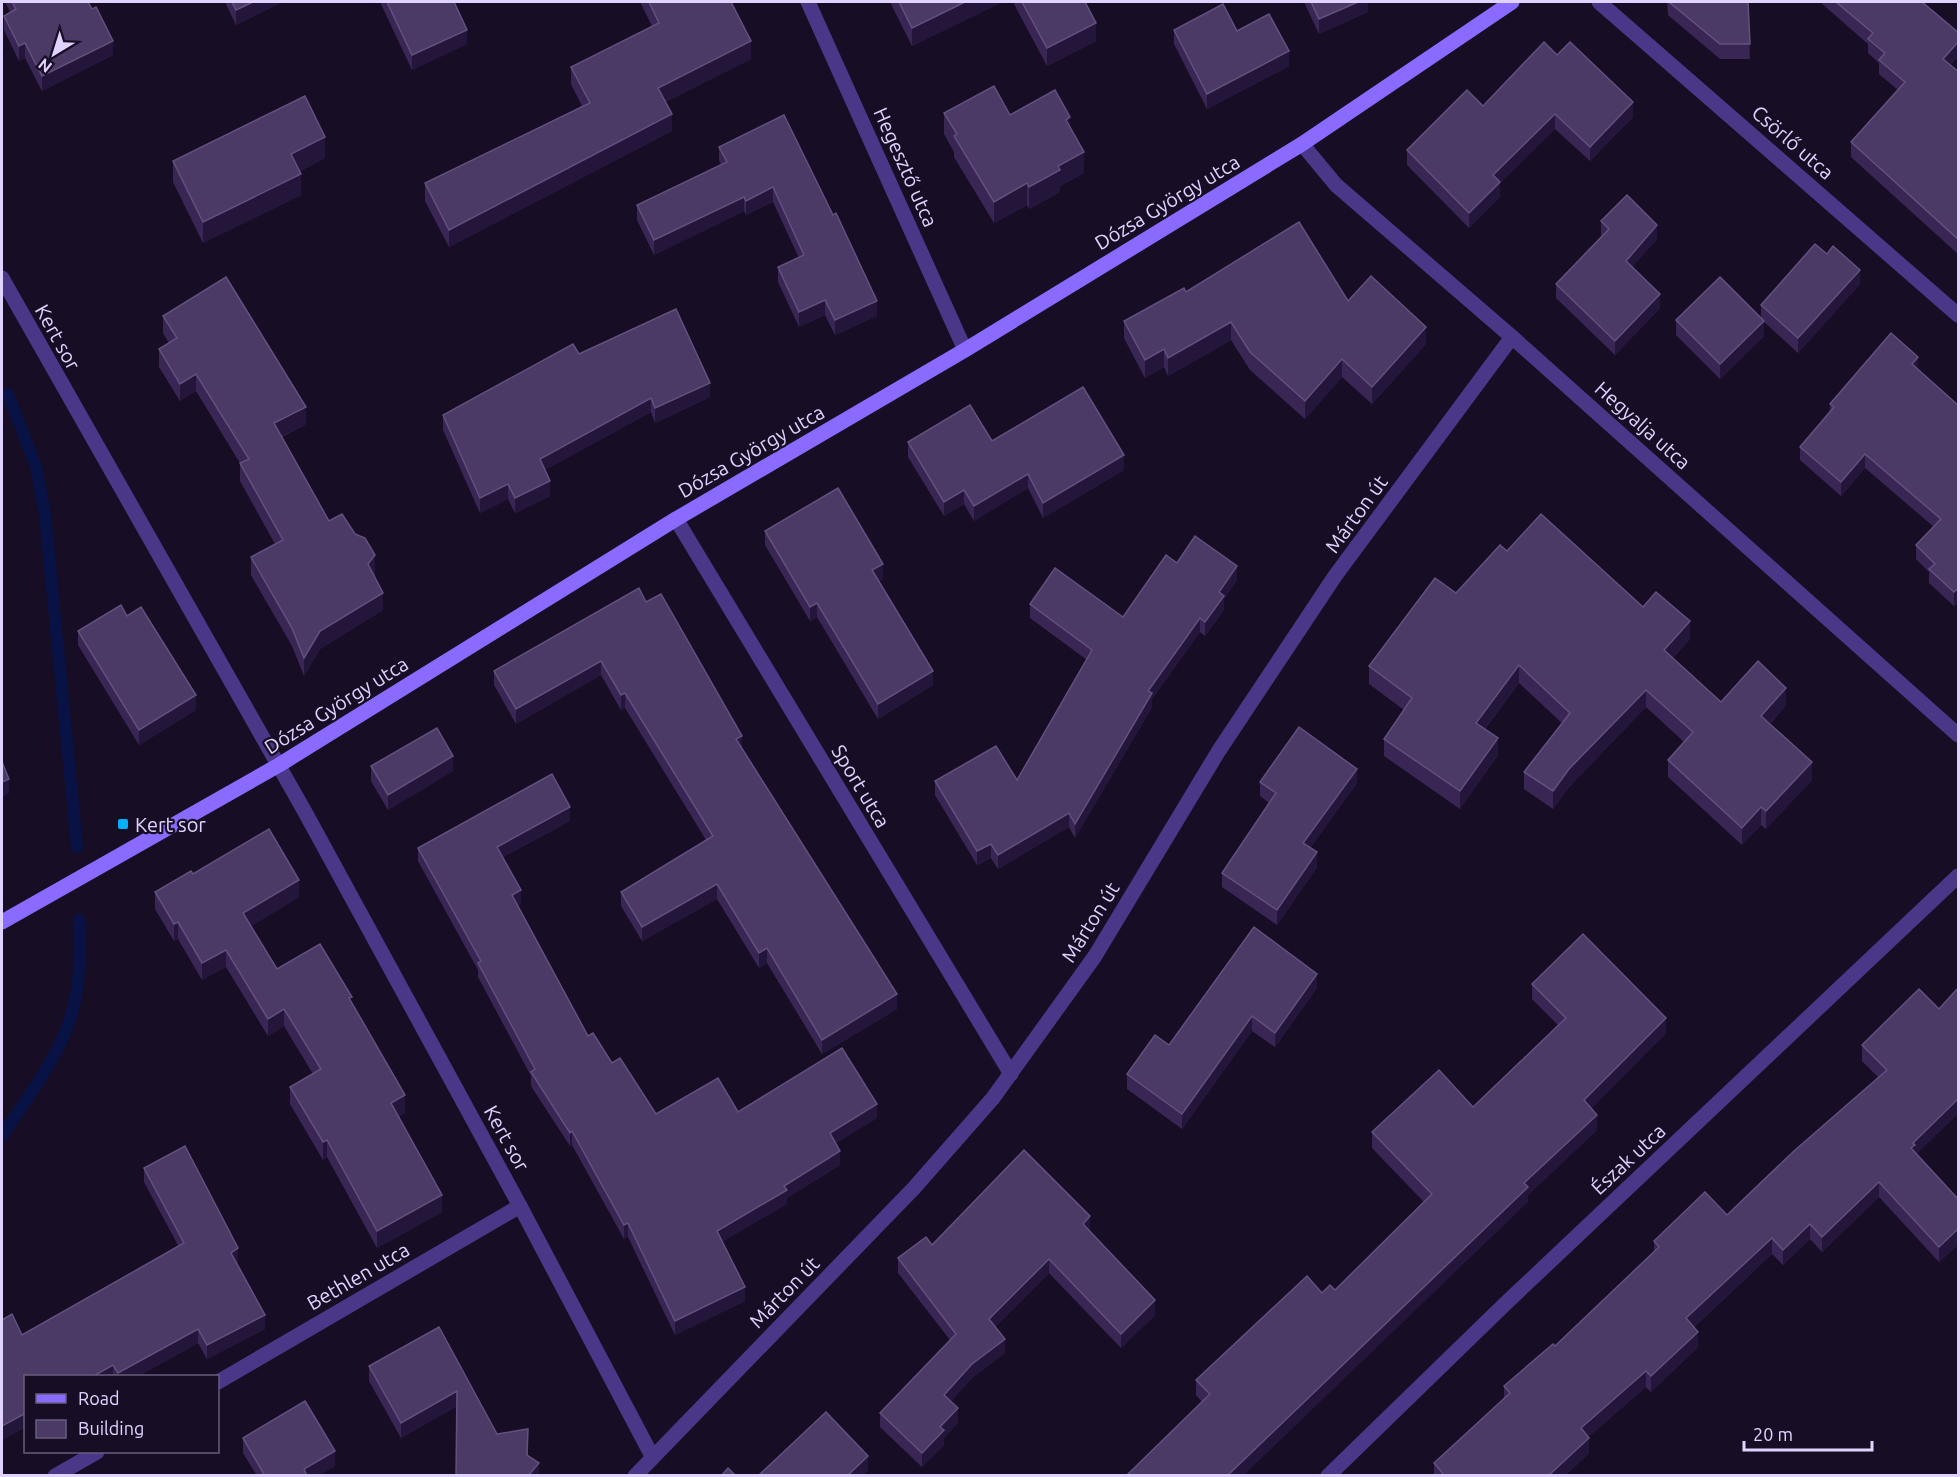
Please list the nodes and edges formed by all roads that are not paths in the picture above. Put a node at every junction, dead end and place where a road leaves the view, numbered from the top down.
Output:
1 (808, 2) edge
2 (1512, 2) edge
3 (1599, 2) edge
4 (1302, 144) junction
5 (2, 278) edge
6 (1959, 315) edge
7 (1512, 337) junction
8 (964, 350) junction
9 (676, 519) junction
10 (1959, 735) edge
11 (279, 765) junction
12 (1959, 876) edge
13 (2, 922) edge
14 (1011, 1074) junction
15 (520, 1206) junction
16 (219, 1381) edge
17 (95, 1453) edge
18 (652, 1456) junction
19 (56, 1476) edge
20 (635, 1476) edge
21 (1328, 1476) edge

1 - 8 street, Hegesztő utca
2 - 4 street, Dózsa György utca
3 - 6 street, Csörlő utca
4 - 7 street, Hegyalja utca
4 - 8 street, Dózsa György utca
5 - 11 street, Kert sor
7 - 10 street, Hegyalja utca
7 - 14 street, Márton út
8 - 9 street, Dózsa György utca
9 - 11 street, Dózsa György utca
9 - 14 street, Sport utca
11 - 13 street, Dózsa György utca
11 - 15 street, Kert sor
12 - 21 street, Észak utca
14 - 18 street, Márton út
15 - 16 street, Bethlen utca
15 - 18 street, Kert sor
17 - 19 street
18 - 20 street, Márton út

